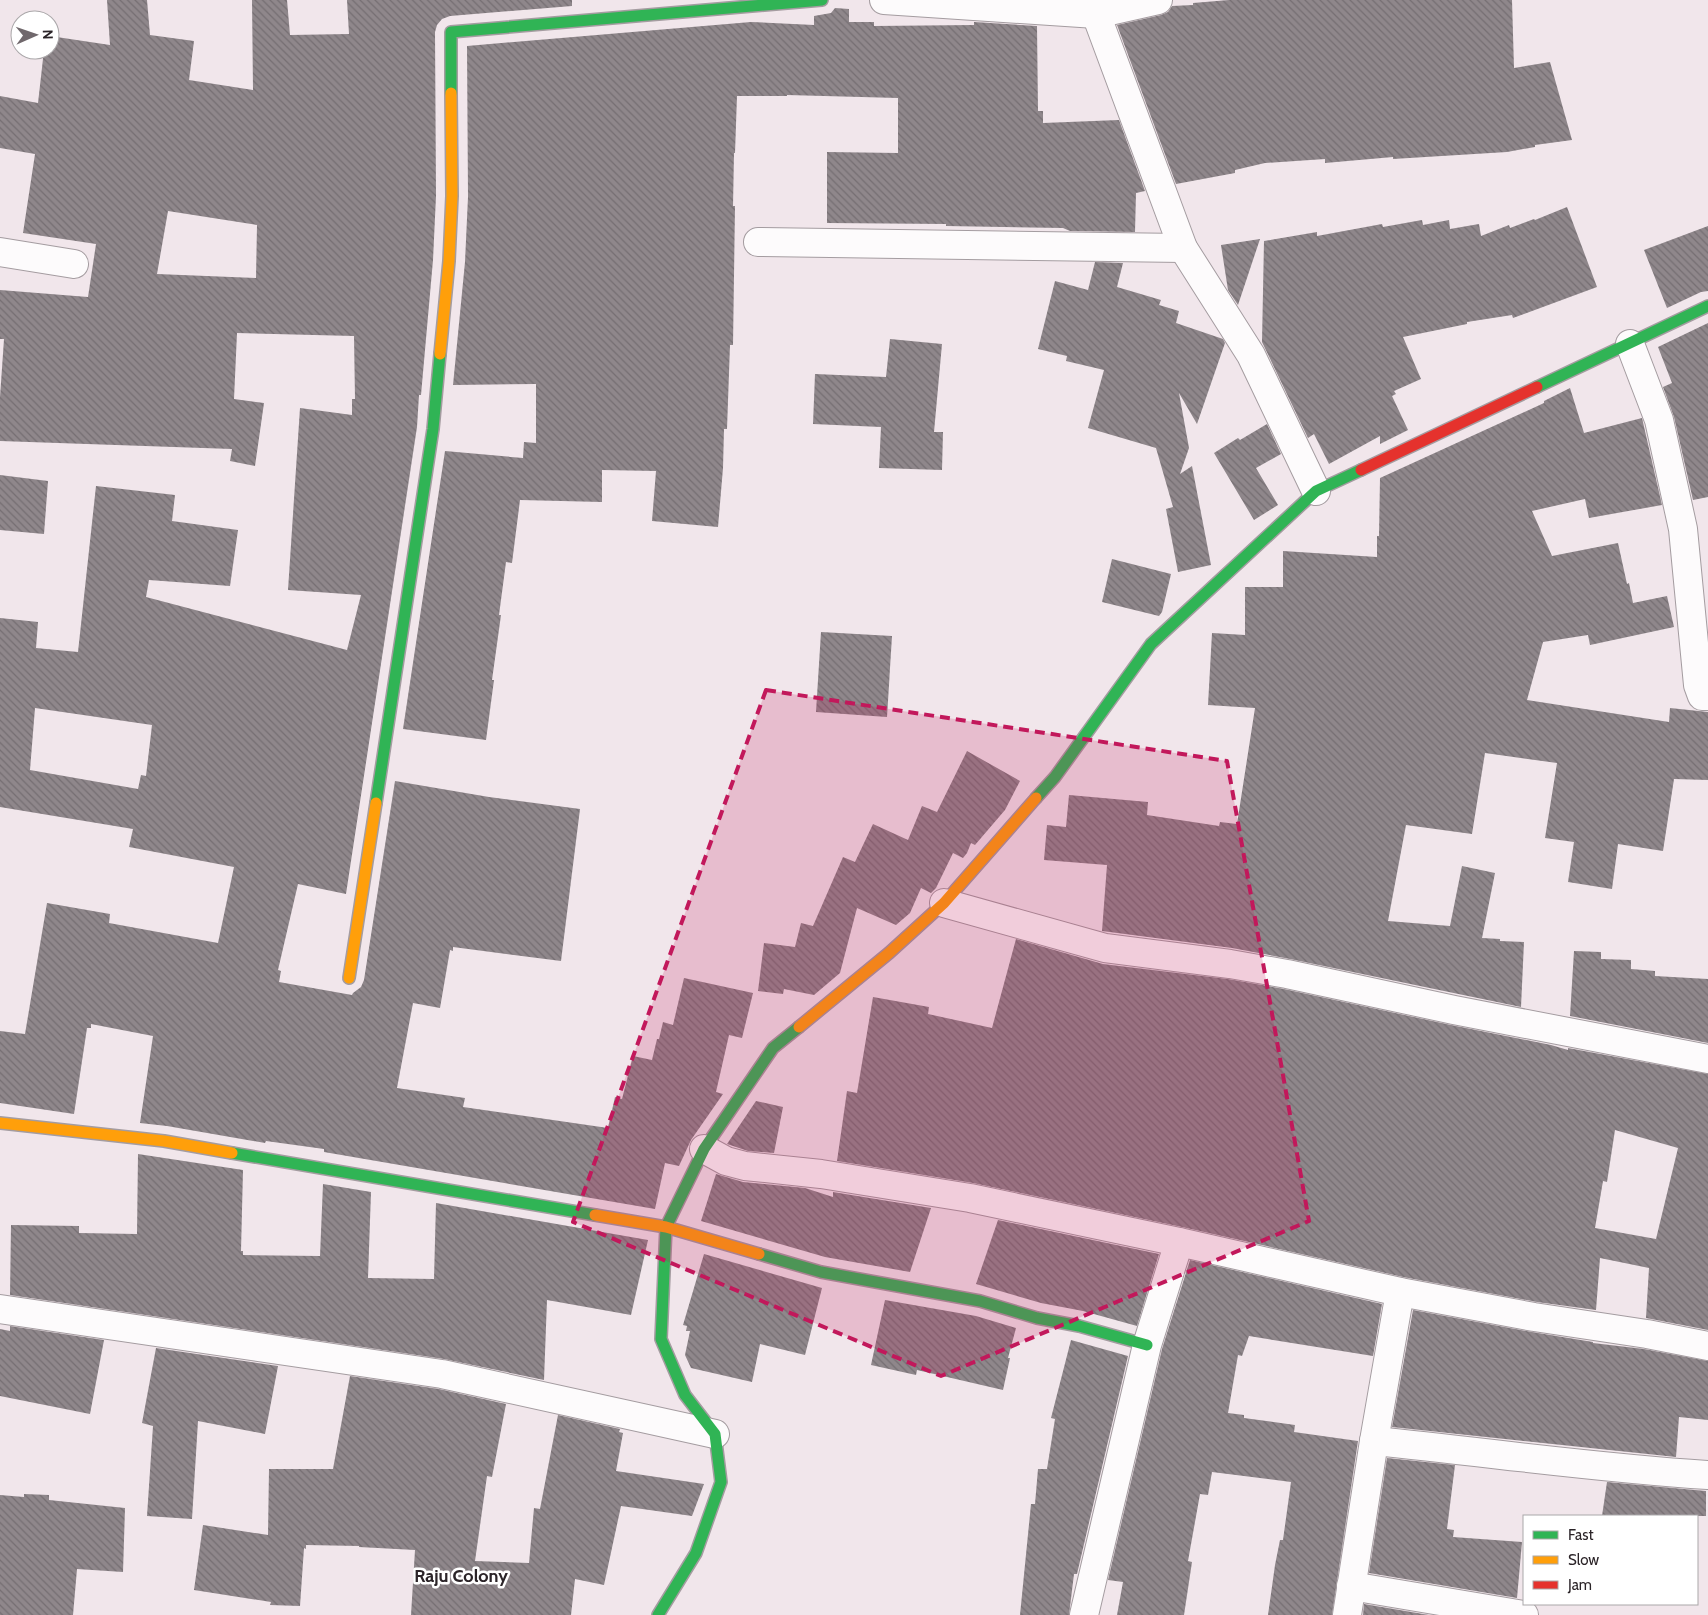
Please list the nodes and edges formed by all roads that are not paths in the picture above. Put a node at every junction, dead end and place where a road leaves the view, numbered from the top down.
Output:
1 (822, 0) edge
2 (884, 0) edge
3 (1158, 0) edge
4 (1096, 14) junction
5 (758, 242) dead end
6 (1183, 248) junction
7 (0, 252) edge
8 (74, 264) dead end
9 (1708, 306) edge
10 (1630, 344) junction
11 (1316, 491) junction
12 (1708, 696) edge
13 (944, 903) junction
14 (349, 978) dead end
15 (1708, 1059) edge
16 (0, 1123) edge
17 (704, 1149) junction
18 (666, 1227) junction
19 (1179, 1242) junction
20 (1400, 1292) junction
21 (0, 1309) edge
22 (1147, 1345) junction
23 (1708, 1346) edge
24 (716, 1434) junction
25 (1374, 1441) junction
26 (1708, 1475) edge
27 (1351, 1586) junction
28 (658, 1615) edge
29 (1084, 1615) edge
30 (1347, 1615) edge
31 (1524, 1615) edge

1 - 14 street
2 - 4 street
3 - 4 street
4 - 6 street
5 - 6 street
6 - 11 street
7 - 8 street
9 - 10 street
10 - 11 street
10 - 12 street
11 - 13 street
13 - 15 street
13 - 17 street
16 - 18 street
17 - 18 street
17 - 19 street
18 - 22 street
18 - 24 street
19 - 20 street
19 - 22 street
20 - 23 street
20 - 25 street
21 - 24 street
22 - 29 street
24 - 28 street
25 - 26 street
25 - 27 street
27 - 30 street
27 - 31 street

